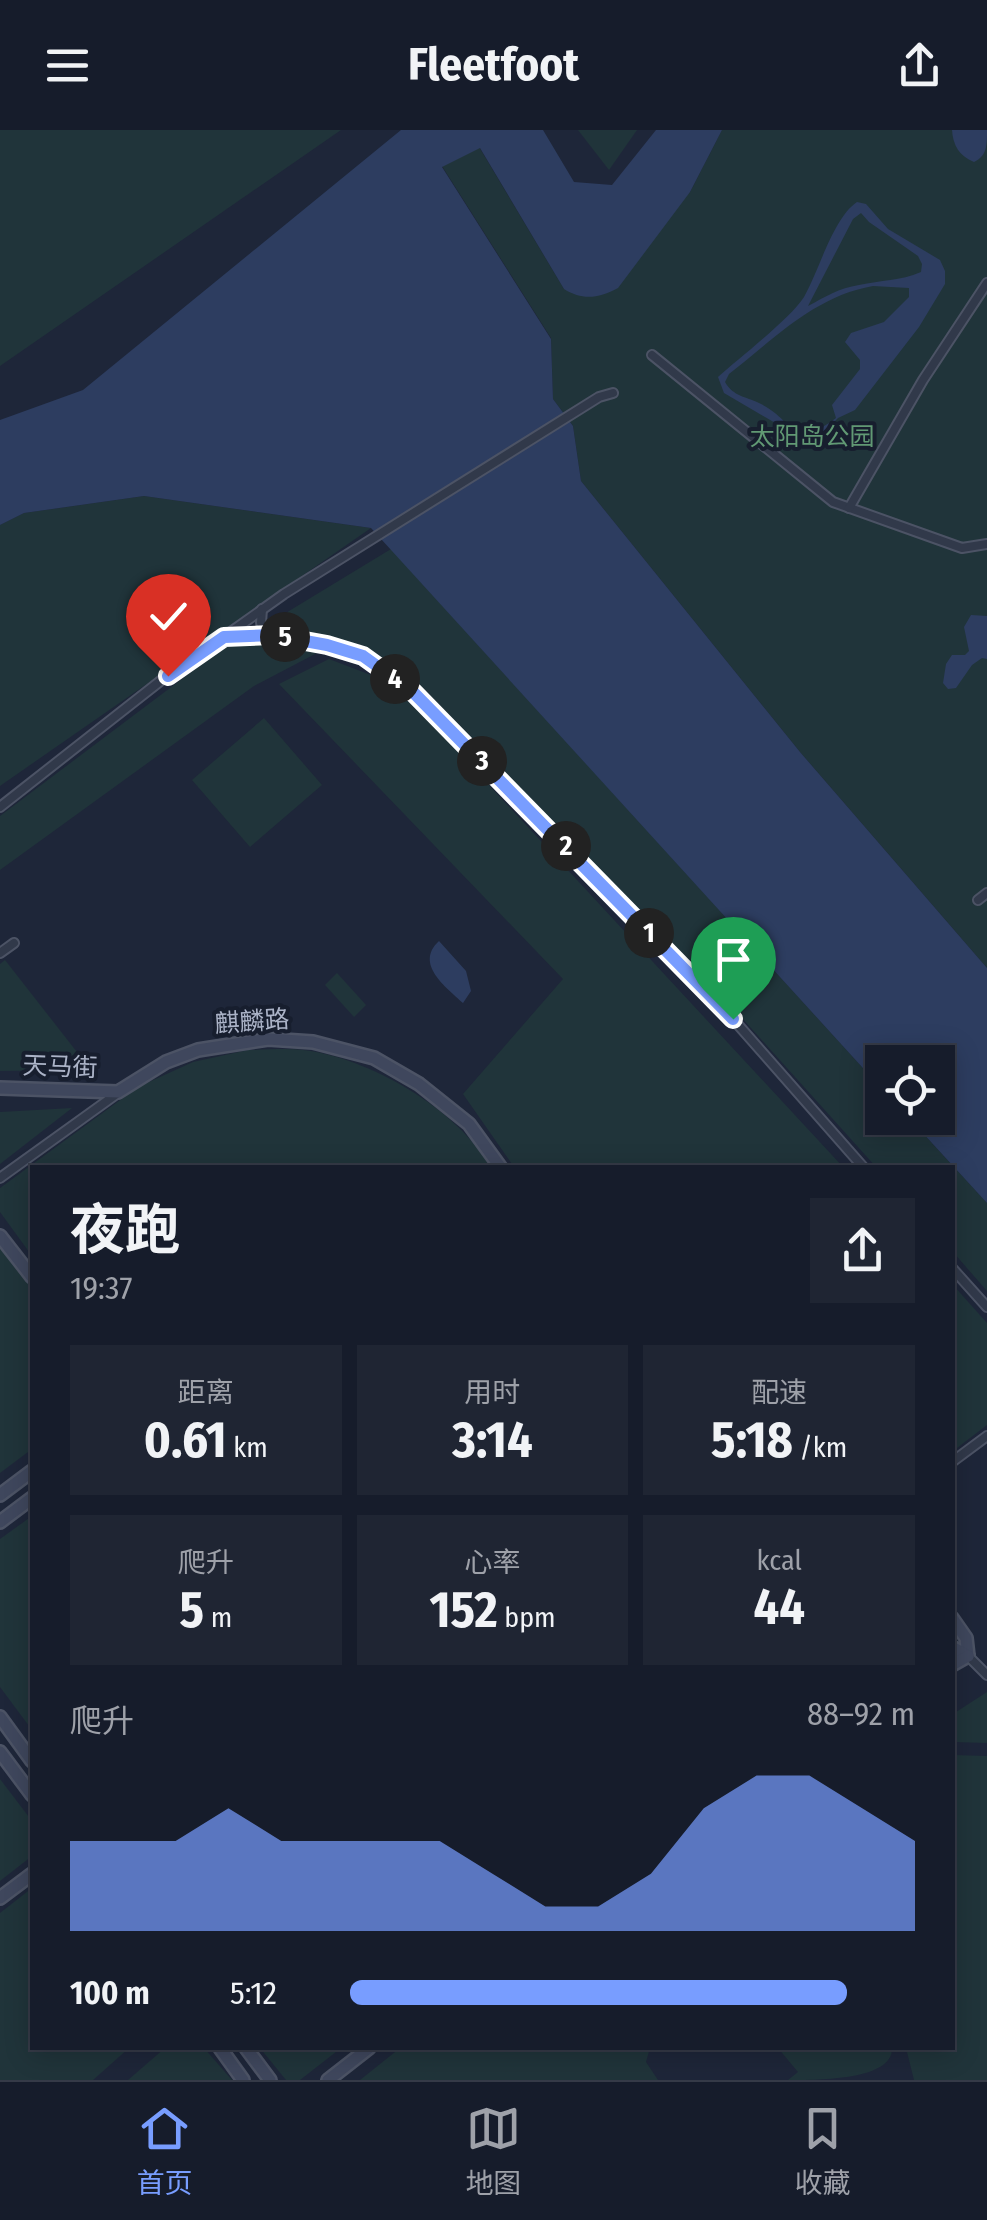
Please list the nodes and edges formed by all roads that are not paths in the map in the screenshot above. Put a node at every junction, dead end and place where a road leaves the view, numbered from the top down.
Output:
1 (987, 283) edge
2 (652, 355) dead end
3 (613, 393) dead end
4 (848, 508) junction
5 (987, 544) edge
6 (262, 609) junction
7 (272, 635) junction
8 (224, 637) junction
9 (0, 807) edge
10 (987, 893) edge
11 (978, 900) dead end
12 (14, 943) dead end
13 (0, 954) edge
14 (0, 1088) edge
15 (118, 1092) junction
16 (499, 1165) edge
17 (861, 1165) edge
18 (0, 1178) edge
19 (0, 1236) edge
20 (955, 1271) edge
21 (30, 1274) edge
22 (987, 1307) edge
23 (987, 1436) edge
24 (955, 1460) edge
25 (30, 1472) edge
26 (0, 1495) edge
27 (30, 1500) edge
28 (0, 1522) edge
29 (955, 1622) edge
30 (955, 1649) edge
31 (968, 1656) junction
32 (955, 1663) edge
33 (987, 1675) edge
34 (0, 1717) edge
35 (0, 1752) edge
36 (30, 1758) edge
37 (30, 1792) edge
38 (30, 1876) edge
39 (0, 1898) edge
40 (221, 2050) edge
41 (248, 2050) edge
42 (366, 2050) edge
43 (242, 2080) edge
44 (270, 2080) edge
45 (328, 2080) edge

1 - 4 street
2 - 4 street
3 - 6 street
4 - 5 street
6 - 7 street
6 - 8 street
7 - 8 street
7 - 17 street
8 - 9 street
10 - 11 street
12 - 13 street
14 - 15 street, 天马街
15 - 16 street, 麒麟路
15 - 18 street, 麒麟路
19 - 21 street
20 - 22 street
23 - 24 street
25 - 26 street
27 - 28 street
29 - 31 street
30 - 31 street
31 - 32 street
31 - 33 street
34 - 36 street
35 - 37 street
38 - 39 street
40 - 43 street
41 - 44 street
42 - 45 street

